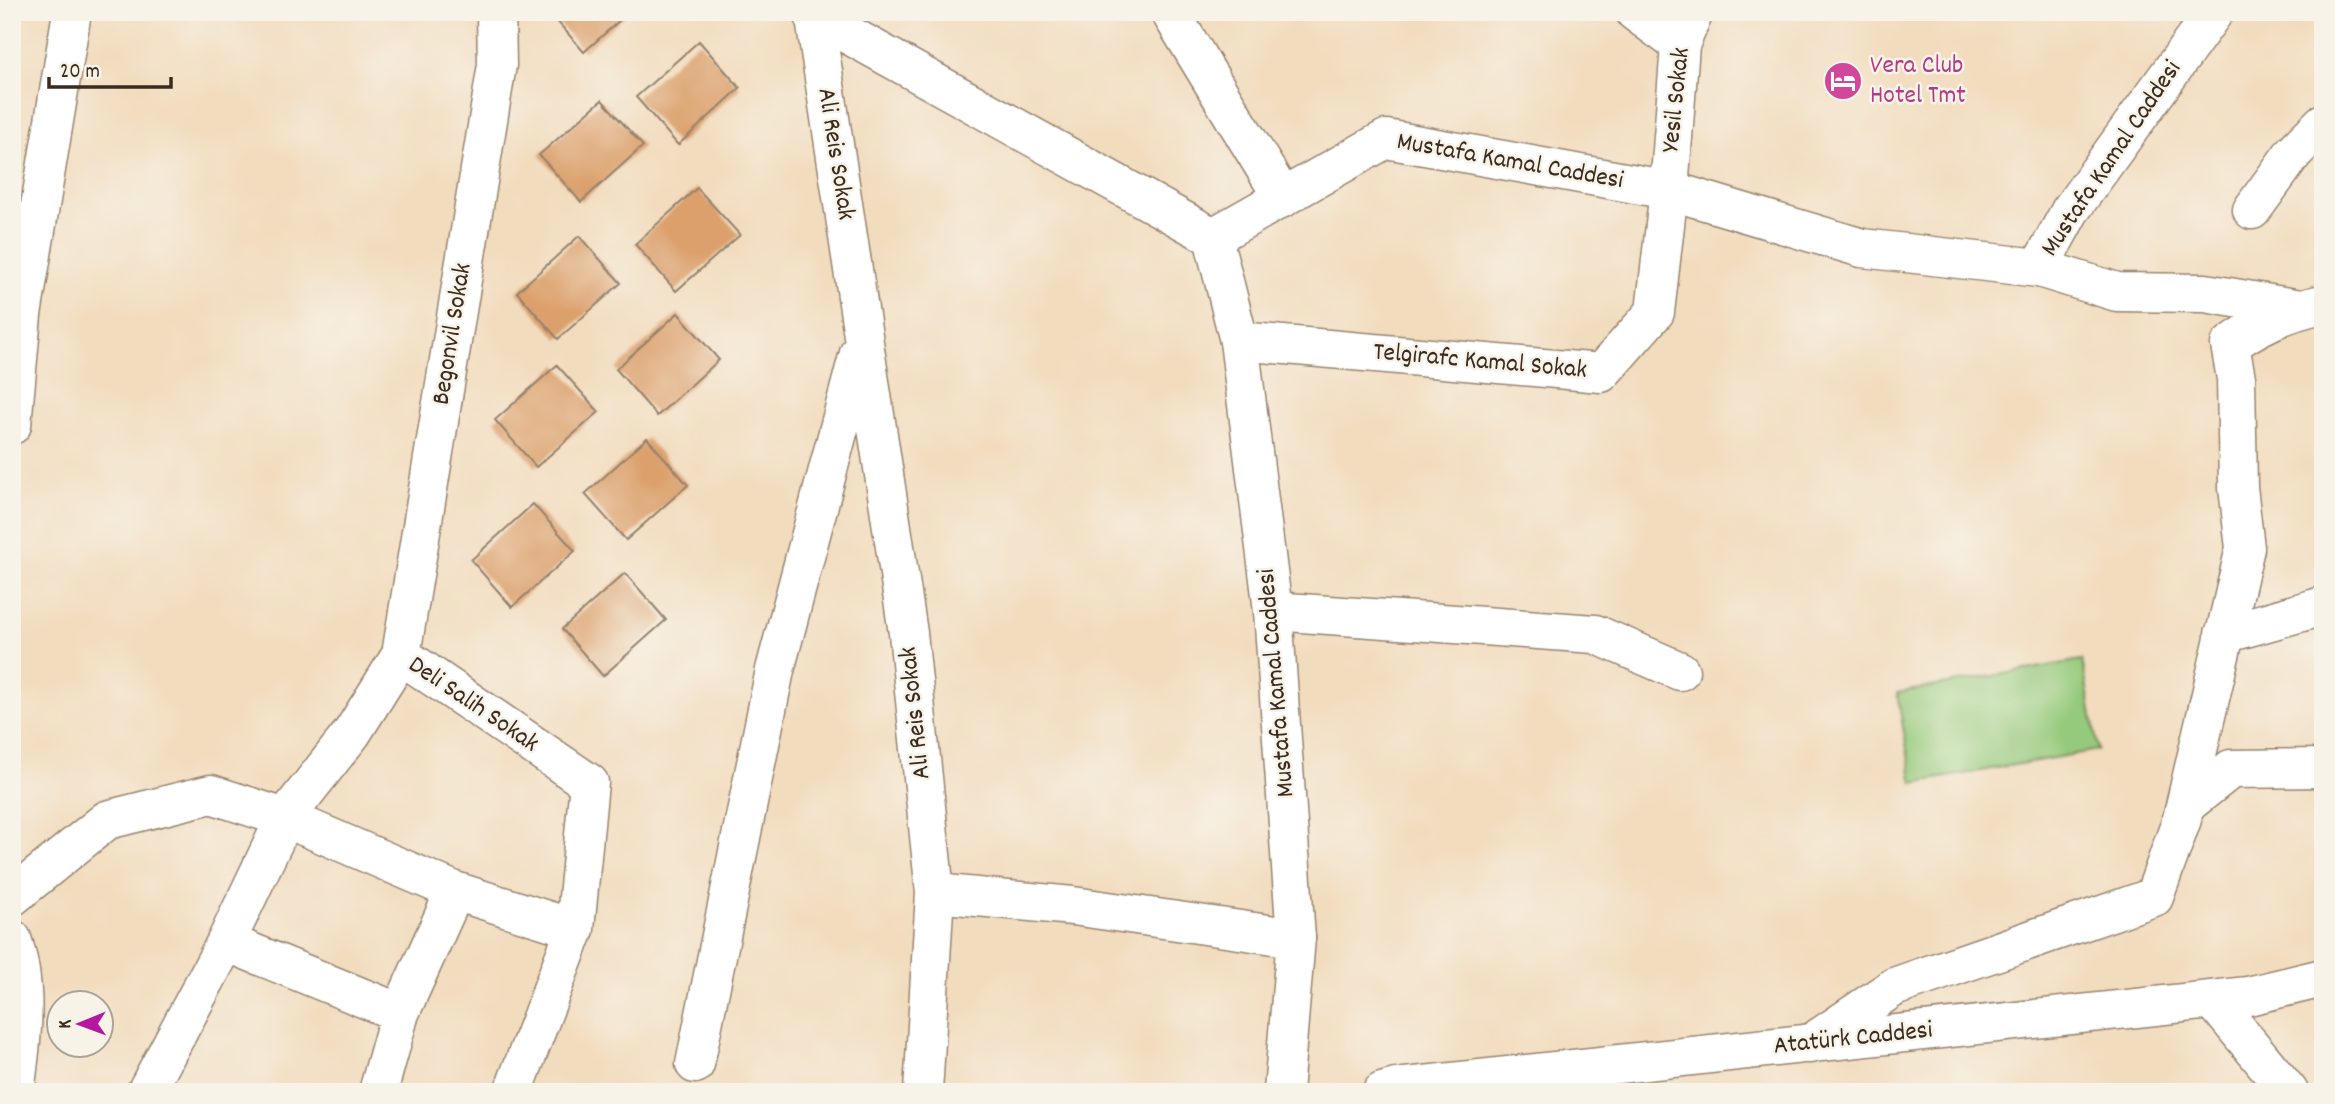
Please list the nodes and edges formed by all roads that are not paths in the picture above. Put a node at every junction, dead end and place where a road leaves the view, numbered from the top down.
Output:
1 (72, 12) edge
2 (496, 12) edge
3 (1170, 12) edge
4 (1635, 12) edge
5 (815, 14) edge
6 (2205, 16) edge
7 (1687, 29) edge
8 (2323, 123) edge
9 (1669, 190) junction
10 (1283, 198) junction
11 (2252, 210) dead end
12 (1213, 237) junction
13 (2039, 268) junction
14 (2312, 307) edge
15 (17, 315) edge
16 (863, 338) junction
17 (1239, 341) junction
18 (12, 425) edge
19 (2323, 606) edge
20 (1273, 611) junction
21 (2224, 634) junction
22 (401, 655) junction
23 (1680, 671) dead end
24 (2323, 768) edge
25 (2186, 805) junction
26 (285, 818) junction
27 (455, 891) junction
28 (935, 892) junction
29 (12, 897) edge
30 (575, 929) junction
31 (1296, 938) junction
32 (12, 939) edge
33 (226, 942) junction
34 (2323, 978) edge
35 (2213, 1000) junction
36 (400, 1013) junction
37 (1810, 1044) junction
38 (695, 1063) dead end
39 (15, 1092) edge
40 (146, 1092) edge
41 (378, 1092) edge
42 (513, 1092) edge
43 (923, 1092) edge
44 (1283, 1092) edge
45 (1382, 1092) edge
46 (2289, 1092) edge

1 - 15 street
2 - 22 street, Begonvil Sokak
3 - 10 street
4 - 7 street
5 - 12 street
5 - 16 street, Ali Reis Sokak
6 - 13 street, Mustafa Kamal Caddesi
7 - 9 street, Yesil Sokak
8 - 11 street
9 - 10 street, Mustafa Kamal Caddesi
9 - 13 street, Mustafa Kamal Caddesi
9 - 17 street, Telgirafc Kamal Sokak
10 - 12 street, Mustafa Kamal Caddesi
12 - 17 street, Mustafa Kamal Caddesi
13 - 14 street
14 - 21 street
15 - 18 street
16 - 28 street, Ali Reis Sokak
16 - 38 street, Ali Reis Sokak
17 - 20 street, Mustafa Kamal Caddesi
19 - 21 street
20 - 23 street
20 - 31 street, Mustafa Kamal Caddesi
21 - 25 street
22 - 26 street, Deli Salih Sokak
22 - 30 street, Deli Salih Sokak
24 - 25 street
25 - 37 street
26 - 27 street
26 - 29 street
26 - 33 street, Deli Salih Sokak
27 - 30 street
27 - 36 street
28 - 31 street
28 - 43 street, Ali Reis Sokak
30 - 42 street, Deli Salih Sokak
31 - 44 street, Mustafa Kamal Caddesi
32 - 39 street
33 - 36 street
33 - 40 street, Deli Salih Sokak
34 - 35 street, Atatürk Caddesi
35 - 37 street, Atatürk Caddesi
35 - 46 street
36 - 41 street
37 - 45 street, Atatürk Caddesi

